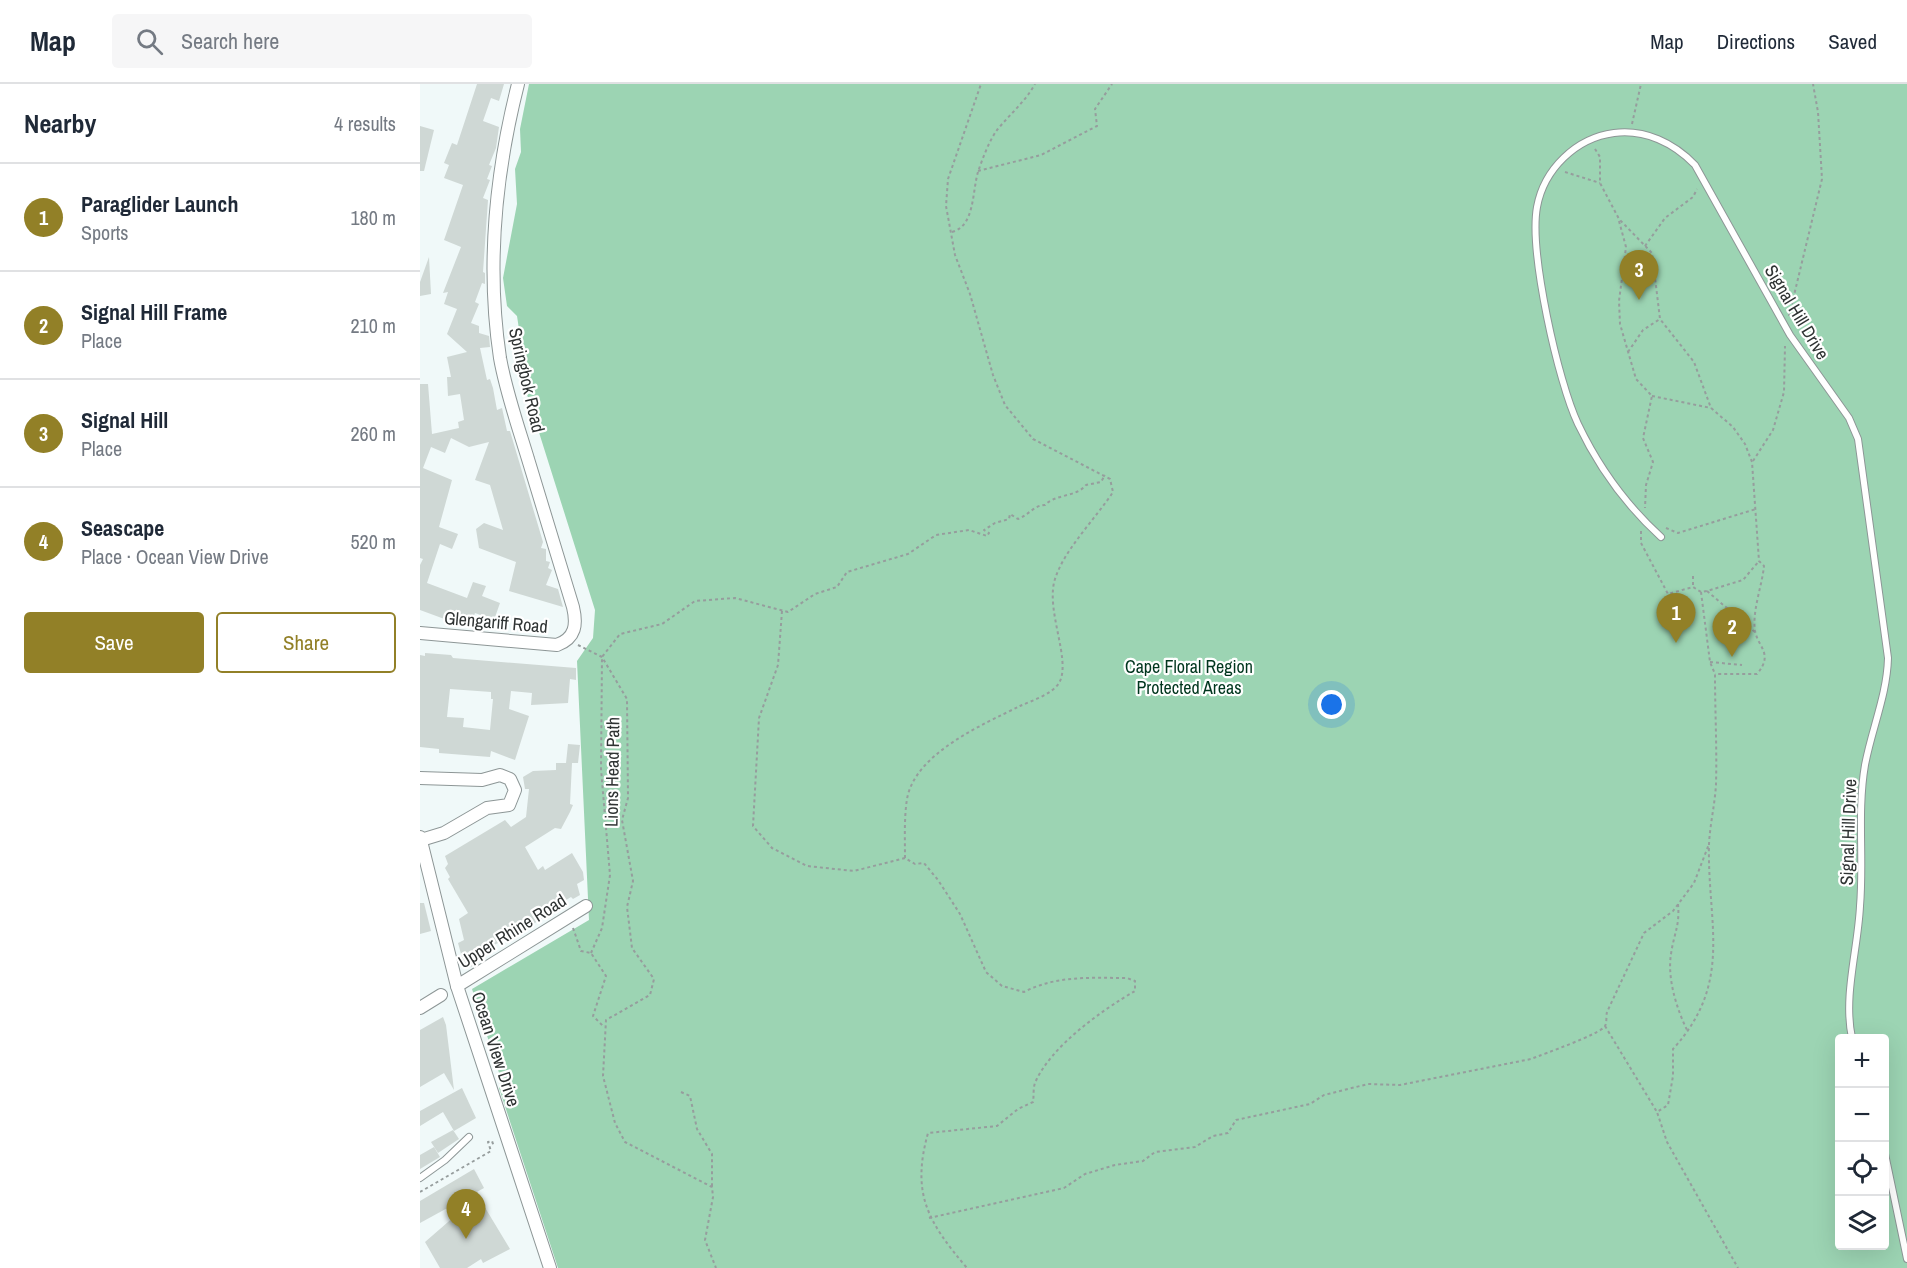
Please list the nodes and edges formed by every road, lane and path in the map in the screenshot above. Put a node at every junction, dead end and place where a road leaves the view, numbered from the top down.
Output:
1 (518, 84) edge
2 (981, 84) edge
3 (1035, 84) edge
4 (1112, 84) edge
5 (1641, 84) edge
6 (1813, 84) edge
7 (1630, 133) junction
8 (1589, 139) junction
9 (1555, 168) junction
10 (978, 171) junction
11 (1702, 175) junction
12 (1599, 183) junction
13 (1619, 219) junction
14 (952, 232) junction
15 (1645, 246) junction
16 (1660, 320) junction
17 (1786, 328) junction
18 (1628, 352) junction
19 (1652, 396) junction
20 (1711, 408) junction
21 (1752, 462) junction
22 (1105, 475) junction
23 (1756, 509) junction
24 (1644, 522) junction
25 (1665, 527) dead end
26 (1640, 532) dead end
27 (1661, 537) dead end
28 (1759, 561) junction
29 (1693, 576) dead end
30 (1693, 587) junction
31 (1707, 591) junction
32 (1701, 592) junction
33 (782, 611) junction
34 (1755, 632) junction
35 (420, 633) edge
36 (568, 640) junction
37 (602, 657) junction
38 (1710, 662) junction
39 (1742, 665) dead end
40 (1715, 674) junction
41 (420, 778) edge
42 (420, 838) edge
43 (1709, 844) junction
44 (905, 858) junction
45 (1678, 904) junction
46 (586, 906) dead end
47 (568, 916) junction
48 (591, 953) junction
49 (457, 986) junction
50 (441, 995) dead end
51 (420, 1008) edge
52 (1605, 1026) junction
53 (604, 1027) junction
54 (1688, 1032) junction
55 (1852, 1034) edge
56 (681, 1092) dead end
57 (1657, 1112) junction
58 (469, 1137) dead end
59 (494, 1147) dead end
60 (1889, 1173) edge
61 (420, 1178) edge
62 (712, 1187) junction
63 (420, 1192) edge
64 (929, 1218) junction
65 (1907, 1259) edge
66 (550, 1268) edge
67 (716, 1268) edge
68 (967, 1268) edge
69 (1738, 1268) edge

1 - 36 street, Springbok Road
2 - 14 path
3 - 10 path
4 - 10 path
5 - 7 path
6 - 17 path
7 - 8 lane, Signal Hill Drive
7 - 11 lane, Signal Hill Drive
8 - 9 lane, Signal Hill Drive
8 - 12 path
9 - 12 path
9 - 24 lane, Signal Hill Drive
10 - 14 path
11 - 15 path
11 - 17 lane, Signal Hill Drive
12 - 13 path
13 - 15 path
13 - 18 path
14 - 22 path
15 - 16 path
16 - 18 path
16 - 20 path
17 - 21 path
17 - 55 lane, Signal Hill Drive
18 - 19 path
19 - 20 path
19 - 24 path
20 - 21 path
21 - 23 path
22 - 33 path
22 - 44 path
23 - 25 path
23 - 28 path
24 - 27 lane, Signal Hill Drive
26 - 30 path
28 - 31 path
28 - 34 path
29 - 30 path
30 - 32 path
31 - 32 path
31 - 34 path
32 - 38 path
33 - 37 path
33 - 44 path
34 - 40 path
35 - 36 street, Glengariff Road
36 - 37 path
37 - 48 path
37 - 53 path, Lions Head Path
38 - 39 path
38 - 40 path
40 - 43 path
41 - 42 street
42 - 49 street, Ocean View Drive
43 - 45 path
43 - 54 path
44 - 64 path
45 - 52 path
45 - 54 path
46 - 47 street, Upper Rhine Road
47 - 48 path
47 - 49 street, Upper Rhine Road
48 - 53 path
49 - 66 street, Ocean View Drive
50 - 51 street
52 - 57 path
52 - 64 path
53 - 62 path
54 - 57 path
56 - 62 path
57 - 69 path
58 - 61 lane
59 - 63 path
60 - 65 lane
62 - 67 path
64 - 68 path

